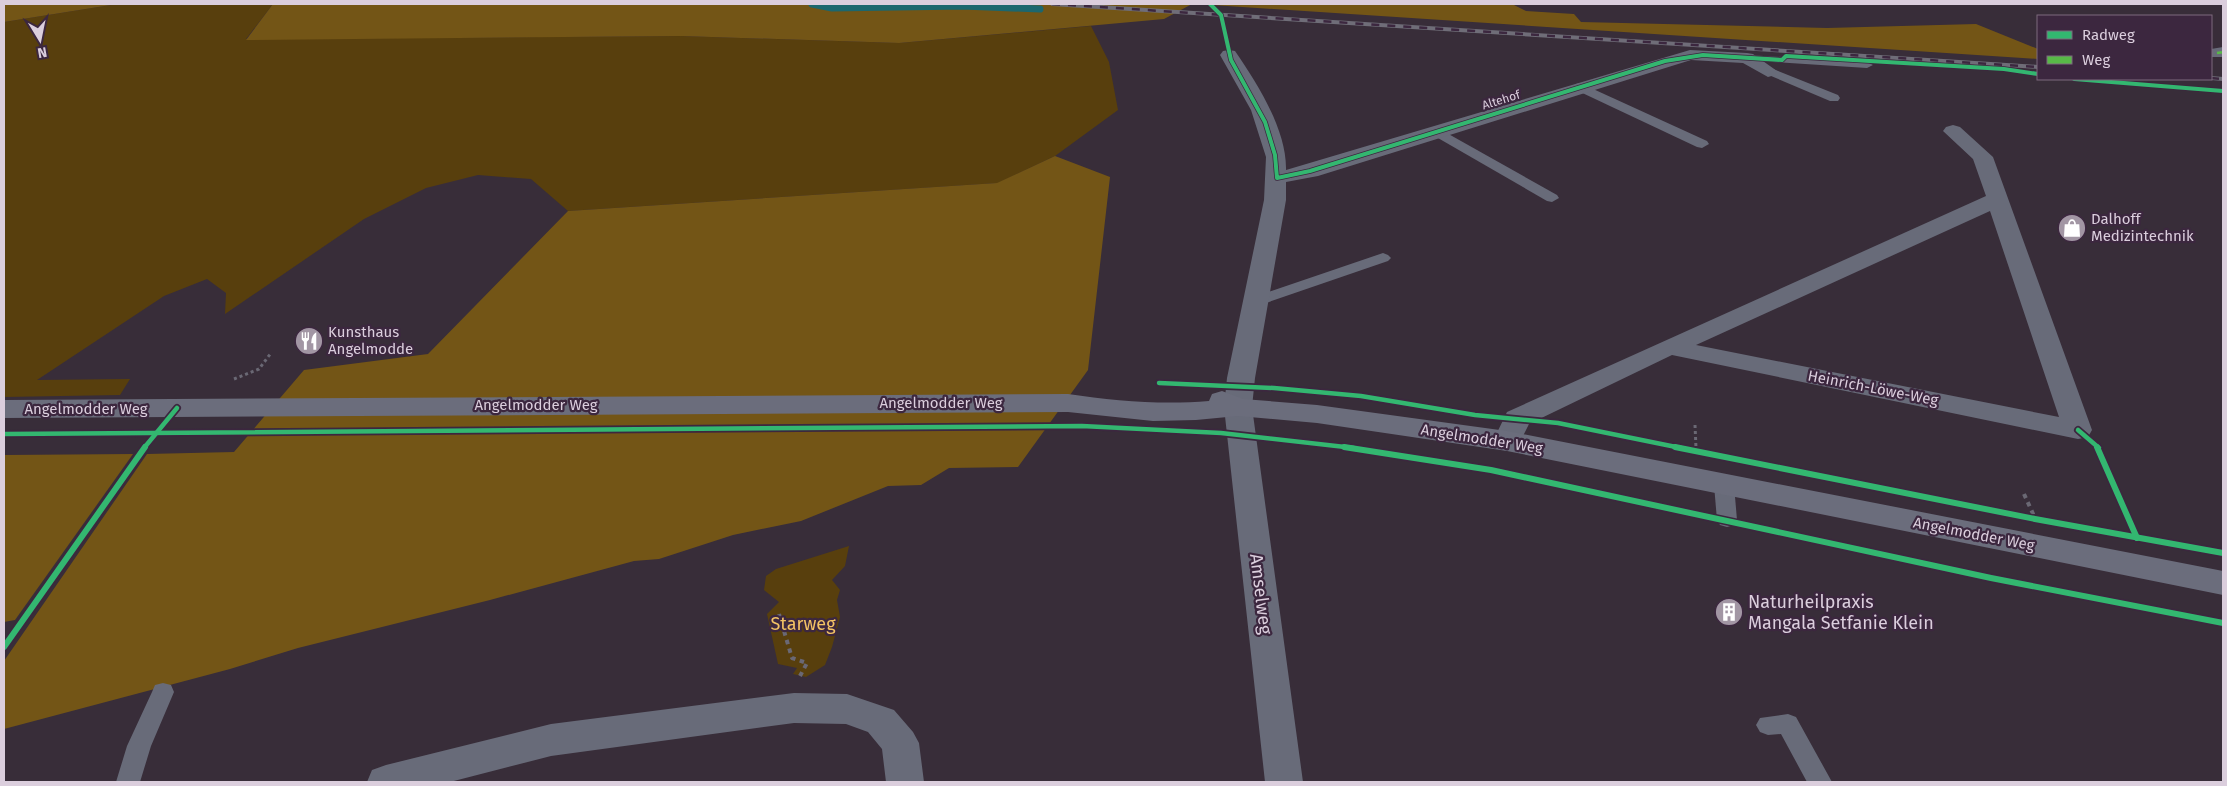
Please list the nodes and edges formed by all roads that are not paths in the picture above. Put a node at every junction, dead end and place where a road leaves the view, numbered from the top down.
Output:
1 (1229, 56) dead end
2 (1747, 58) junction
3 (1867, 65) dead end
4 (1768, 71) joint
5 (1580, 87) junction
6 (1834, 98) dead end
7 (1436, 131) junction
8 (1954, 132) dead end
9 (1702, 144) dead end
10 (1277, 178) junction
11 (1552, 198) dead end
12 (1998, 199) junction
13 (1383, 258) dead end
14 (1257, 301) junction
15 (1669, 347) junction
16 (1238, 406) junction
17 (4, 409) edge
18 (1506, 441) junction
19 (1724, 484) junction
20 (1728, 520) dead end
21 (2223, 583) edge
22 (163, 692) dead end
23 (1768, 724) dead end
24 (128, 782) edge
25 (386, 782) edge
26 (905, 782) edge
27 (1284, 782) edge
28 (1820, 782) edge

1 - 10 street
2 - 3 lane, Altehof
2 - 4 street, Altehof
2 - 5 street, Altehof
4 - 6 lane, Altehof
5 - 7 street, Altehof
5 - 9 lane
7 - 10 street, Altehof
7 - 11 lane
8 - 12 street, Heinrich-Löwe-Weg
10 - 14 street
12 - 15 street
12 - 15 street, Heinrich-Löwe-Weg
13 - 14 lane
14 - 16 street
15 - 18 street
16 - 17 street, Angelmodder Weg
16 - 18 street, Angelmodder Weg
16 - 27 street, Amselweg
18 - 19 street, Angelmodder Weg
19 - 20 lane
19 - 21 street, Angelmodder Weg
22 - 24 lane
23 - 28 lane
25 - 26 street

